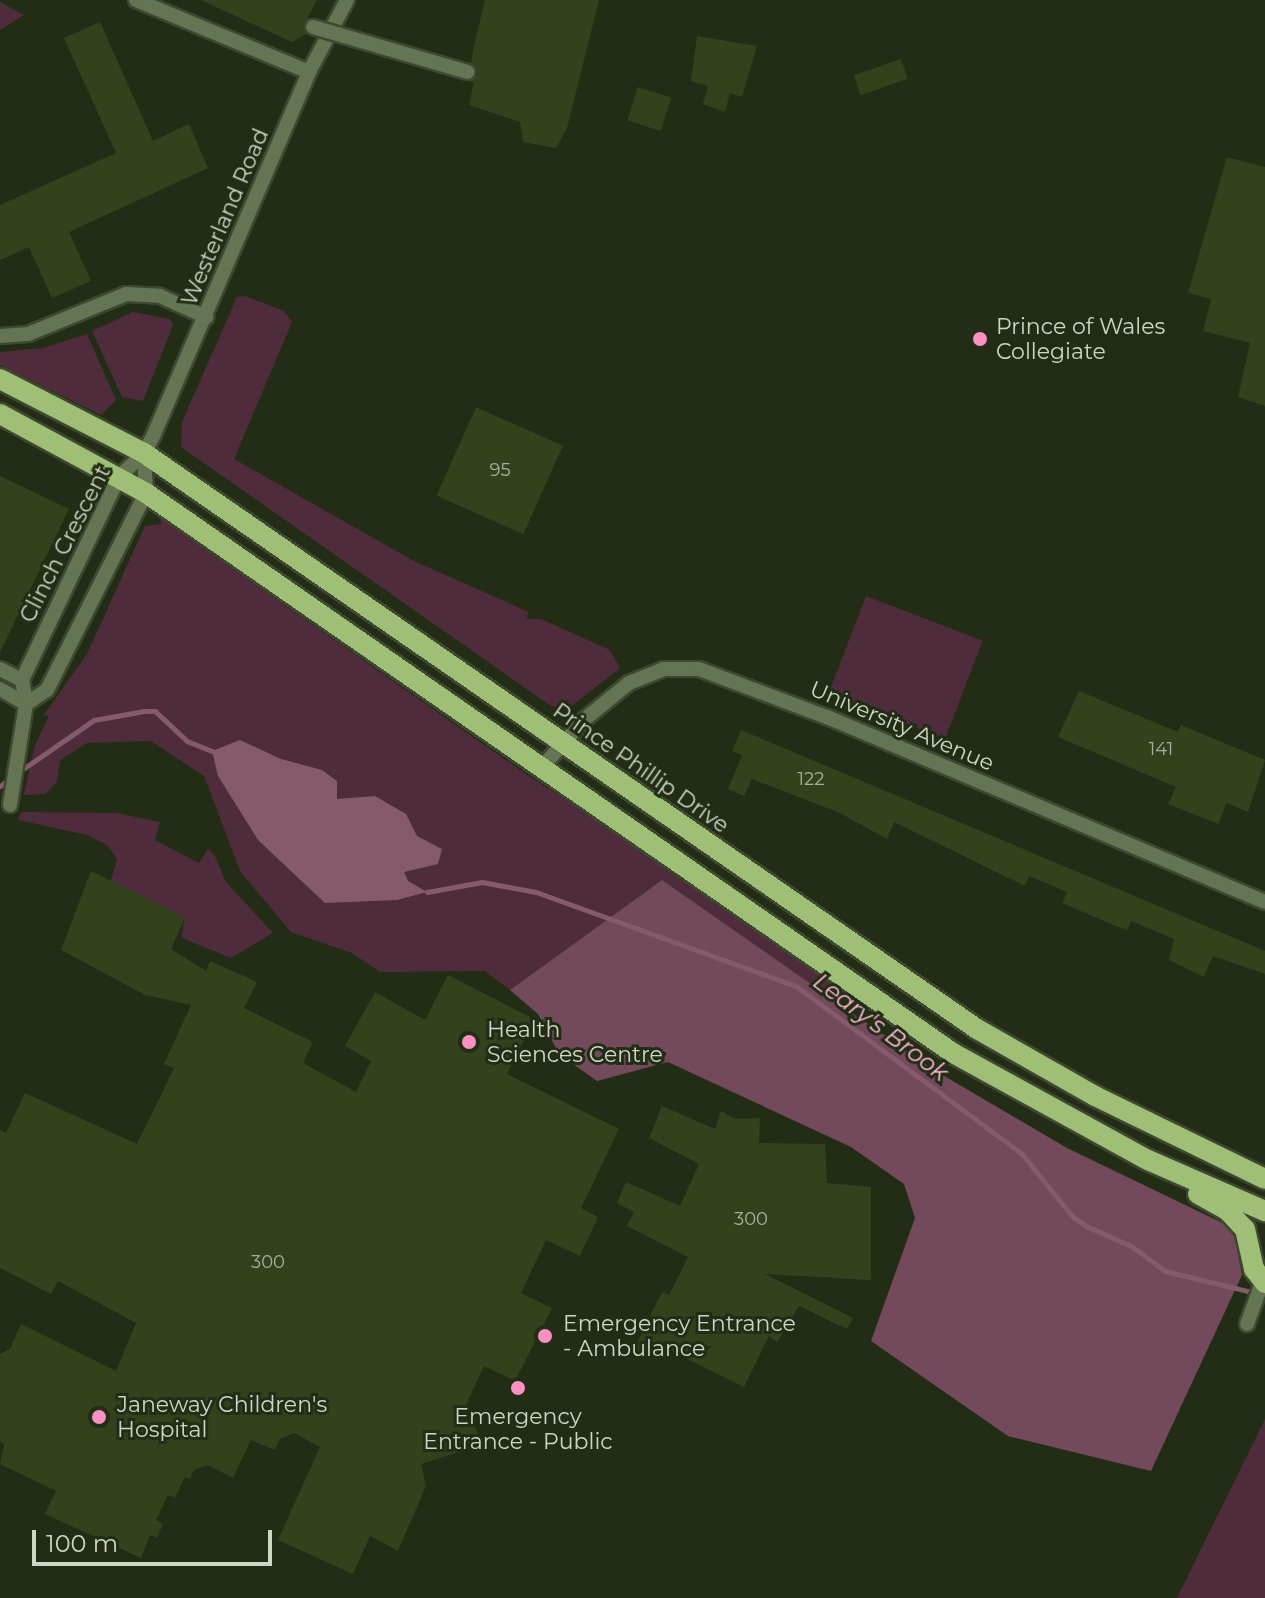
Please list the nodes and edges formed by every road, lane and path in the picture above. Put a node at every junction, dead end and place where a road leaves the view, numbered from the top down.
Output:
1 (136, 0) edge
2 (347, 0) edge
3 (313, 27) dead end
4 (309, 72) junction
5 (468, 72) dead end
6 (206, 317) junction
7 (0, 336) edge
8 (0, 379) edge
9 (0, 414) edge
10 (144, 453) junction
11 (119, 477) junction
12 (146, 493) junction
13 (0, 669) edge
14 (22, 680) junction
15 (0, 689) edge
16 (26, 704) junction
17 (561, 744) junction
18 (543, 766) junction
19 (10, 805) dead end
20 (1265, 902) edge
21 (1183, 1177) junction
22 (1265, 1179) edge
23 (1265, 1211) edge
24 (1264, 1280) edge
25 (1247, 1324) dead end

1 - 4 street
2 - 4 street, Westerland Road
3 - 5 street, bridge
4 - 6 street, Westerland Road
6 - 7 street
6 - 10 street, Westerland Road
8 - 10 main road, Prince Phillip Drive
9 - 11 main road
10 - 11 street, Clinch Crescent
10 - 12 street, Clinch Crescent
10 - 17 main road, Prince Phillip Drive
11 - 12 main road
11 - 14 street, Clinch Crescent
12 - 16 street, Clinch Crescent
12 - 18 main road
13 - 14 street
14 - 16 street
15 - 16 street
16 - 19 street
17 - 18 street, University Avenue
17 - 20 street, University Avenue
17 - 22 main road, Prince Phillip Drive
18 - 21 main road
21 - 23 main road
21 - 24 main road
24 - 25 street

